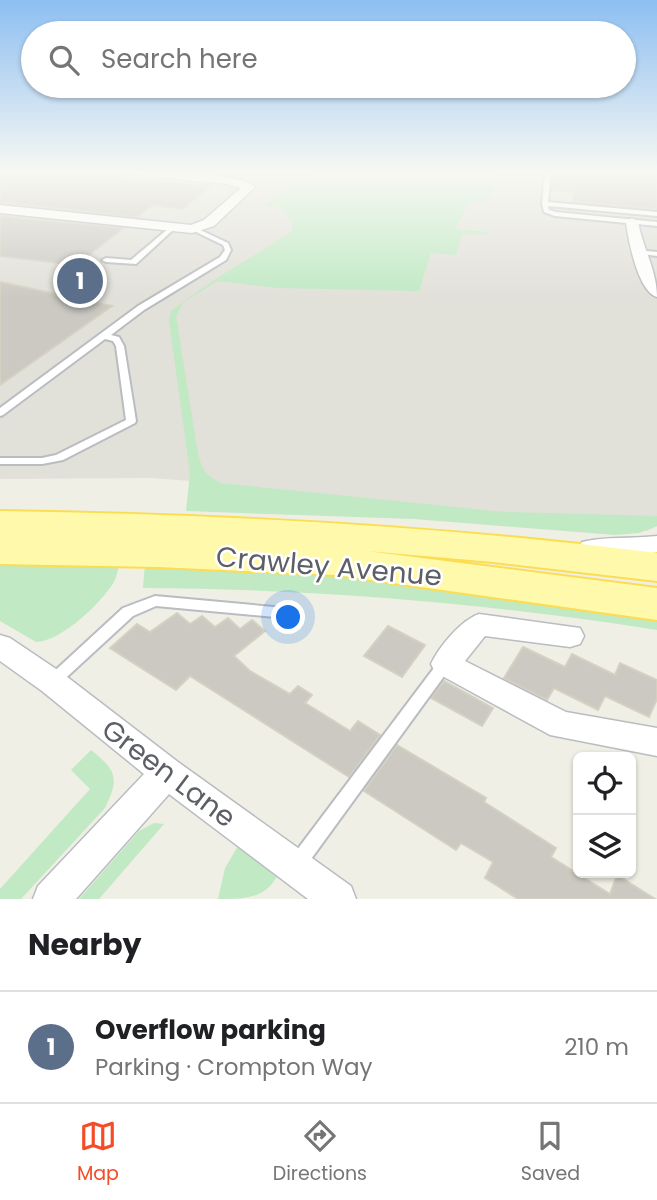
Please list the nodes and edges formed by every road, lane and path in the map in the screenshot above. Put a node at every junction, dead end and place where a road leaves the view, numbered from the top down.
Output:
1 (42, 214) edge
2 (219, 214) edge
3 (552, 214) edge
4 (632, 222) junction
5 (657, 224) edge
6 (171, 229) junction
7 (194, 229) junction
8 (637, 252) junction
9 (657, 254) edge
10 (106, 260) dead end
11 (657, 292) edge
12 (106, 336) junction
13 (0, 413) edge
14 (0, 461) edge
15 (0, 524) edge
16 (414, 540) junction
17 (657, 544) edge
18 (0, 550) edge
19 (657, 568) edge
20 (657, 604) edge
21 (285, 613) dead end
22 (570, 636) dead end
23 (0, 646) edge
24 (445, 664) junction
25 (52, 682) junction
26 (657, 742) edge
27 (167, 773) junction
28 (295, 868) junction
29 (51, 899) edge
30 (338, 899) edge

1 - 6 street
2 - 7 street
3 - 4 lane
4 - 5 lane
4 - 8 street
6 - 7 street
6 - 10 lane
7 - 12 lane
8 - 9 lane
8 - 11 street
12 - 13 lane
12 - 14 lane
15 - 16 main road, Crawley Avenue
16 - 17 street
16 - 19 main road, Crawley Avenue
18 - 20 main road, Crawley Avenue
21 - 25 lane
22 - 24 street
23 - 25 street, Green Lane
24 - 26 street
24 - 28 lane
25 - 27 street, Green Lane
27 - 28 street, Green Lane
27 - 29 street
28 - 30 street, Green Lane

